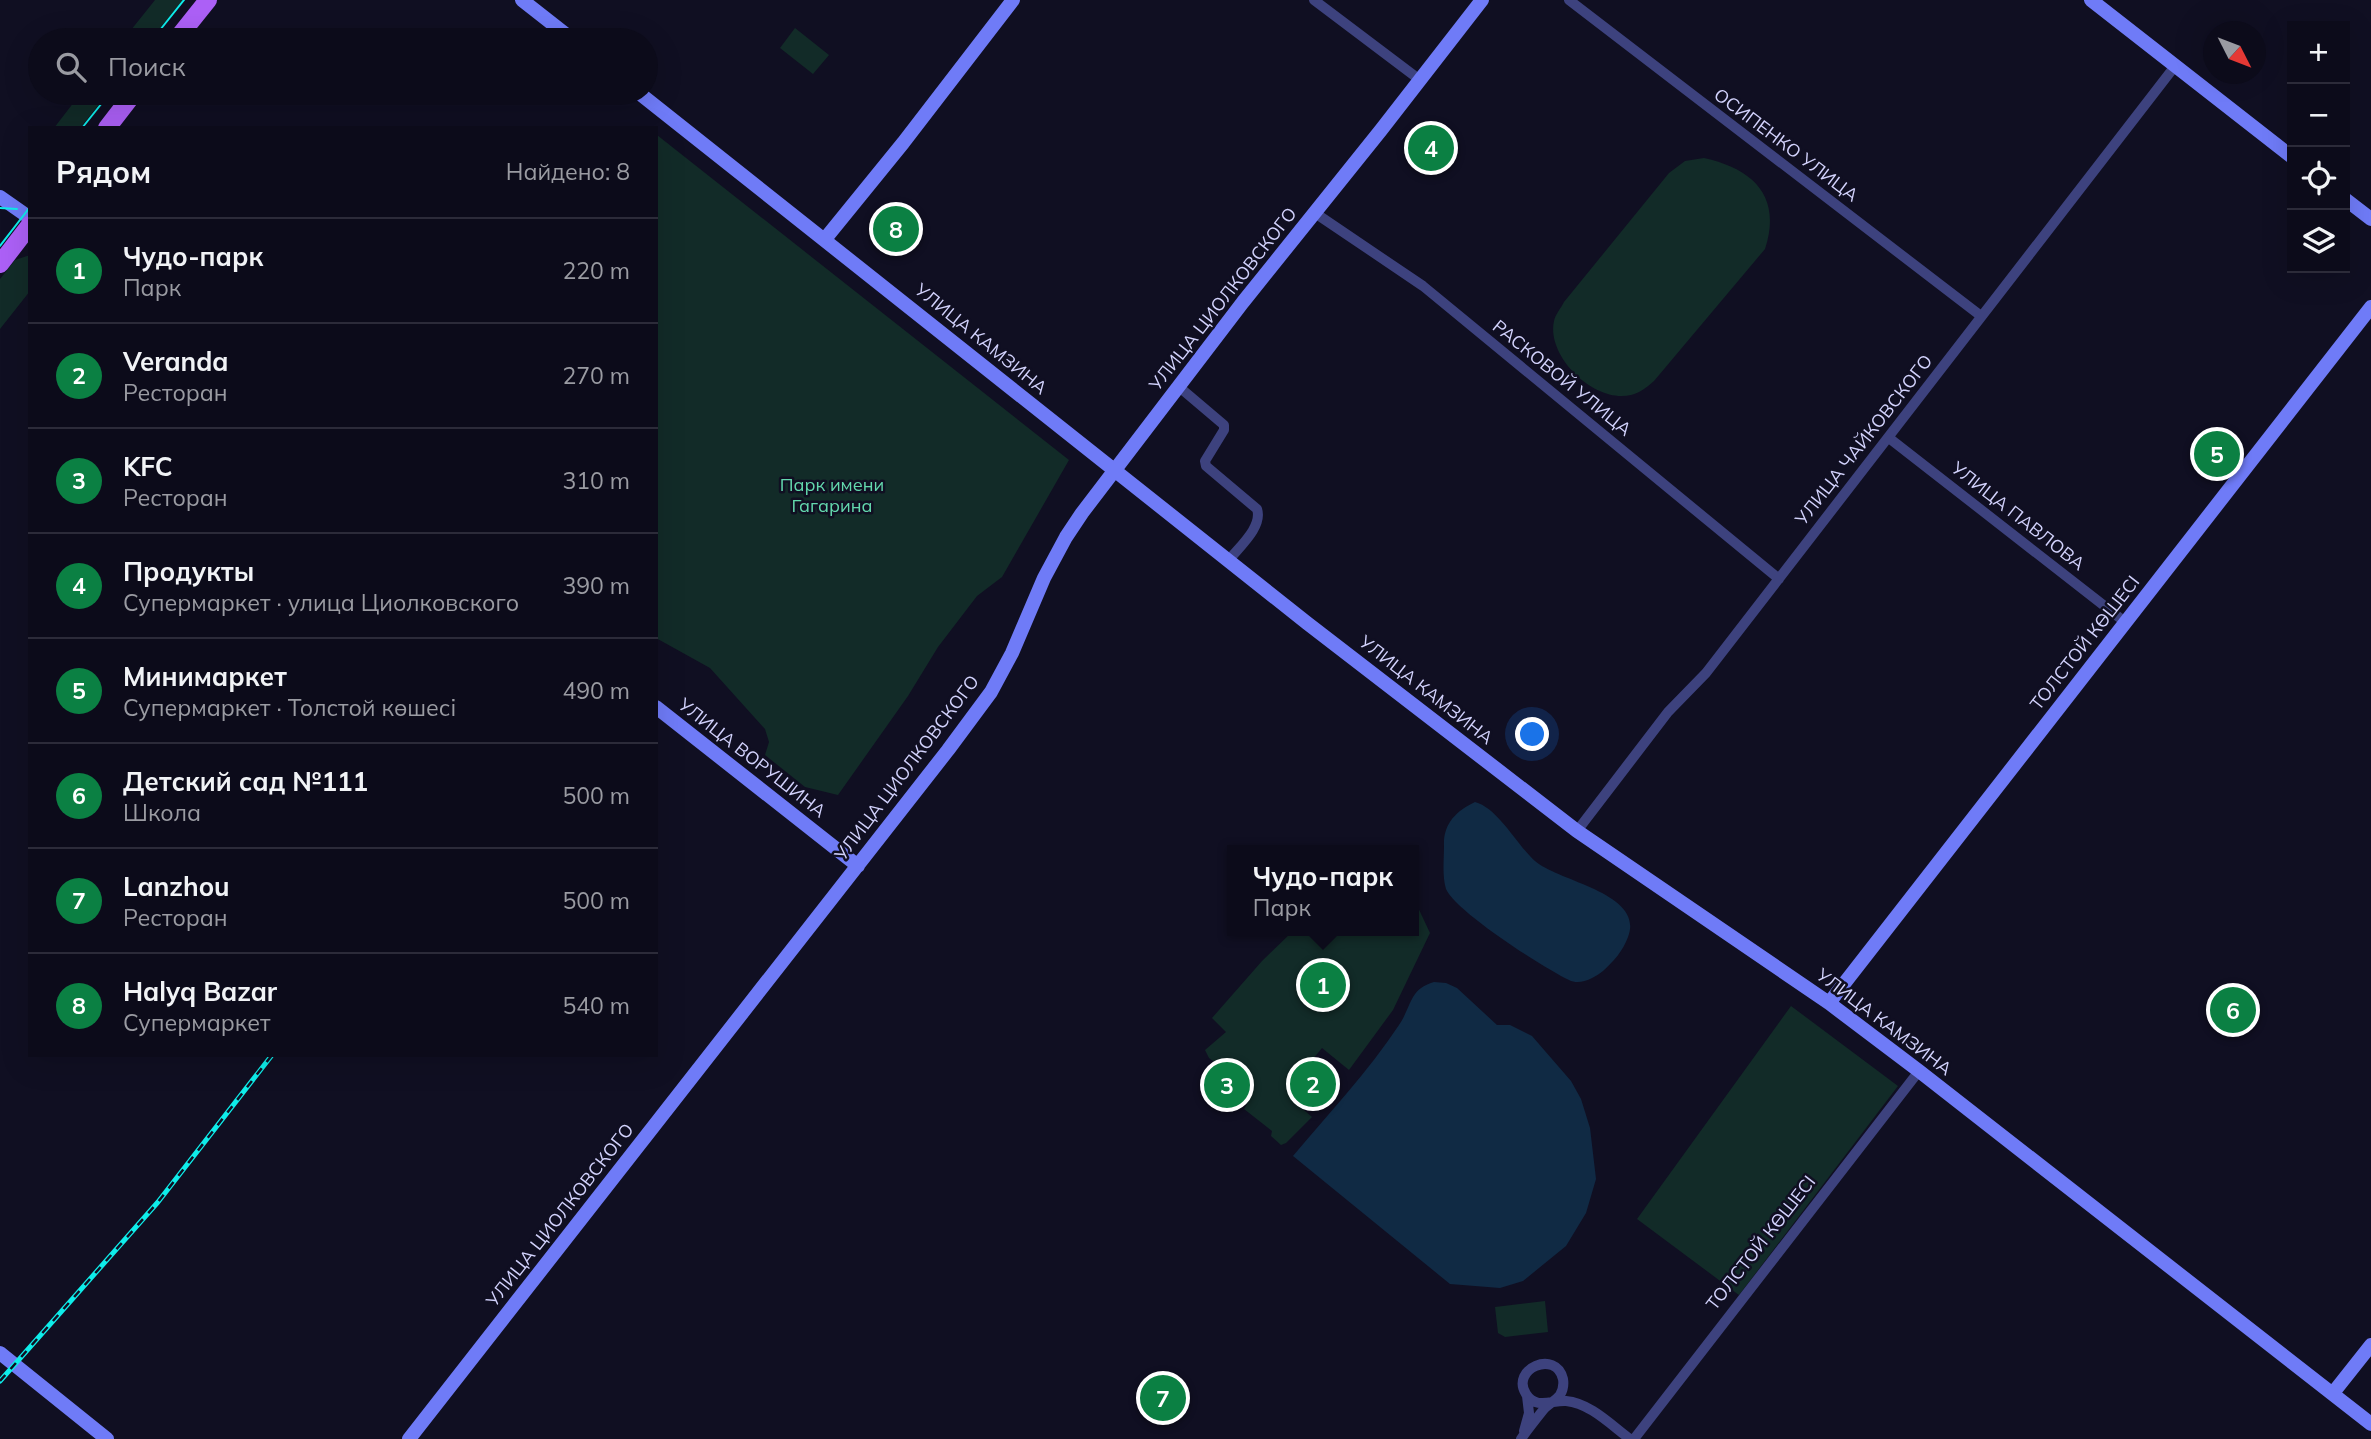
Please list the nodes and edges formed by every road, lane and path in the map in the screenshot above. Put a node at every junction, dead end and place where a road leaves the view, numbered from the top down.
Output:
1 (208, 0) edge
2 (522, 0) edge
3 (1013, 0) edge
4 (1314, 0) edge
5 (1482, 0) edge
6 (1569, 0) edge
7 (2091, 0) edge
8 (186, 28) edge
9 (558, 28) edge
10 (2175, 66) junction
11 (1420, 80) junction
12 (125, 105) edge
13 (654, 105) edge
14 (109, 126) edge
15 (2287, 153) edge
16 (0, 197) edge
17 (2350, 202) edge
18 (1315, 213) junction
19 (28, 217) edge
20 (2371, 219) edge
21 (28, 228) edge
22 (825, 239) junction
23 (0, 264) edge
24 (2371, 307) edge
25 (1981, 316) junction
26 (1178, 386) junction
27 (1889, 438) junction
28 (1113, 470) junction
29 (1228, 561) junction
30 (1779, 579) junction
31 (2125, 622) junction
32 (658, 709) edge
33 (1577, 831) junction
34 (858, 866) junction
35 (1829, 1003) junction
36 (1919, 1071) junction
37 (2371, 1345) edge
38 (0, 1353) edge
39 (1563, 1379) junction
40 (2333, 1393) junction
41 (1527, 1396) junction
42 (1552, 1402) junction
43 (1582, 1405) junction
44 (2371, 1424) edge
45 (1521, 1438) edge
46 (107, 1439) edge
47 (409, 1439) edge
48 (1632, 1439) edge

1 - 8 main road
2 - 9 main road
3 - 22 main road
4 - 11 street
5 - 11 main road, УЛИЦА ЦИОЛКОВСКОГО
6 - 25 street, ОСИПЕНКО УЛИЦА
7 - 10 main road
10 - 15 main road
10 - 25 street, УЛИЦА ЧАЙКОВСКОГО
11 - 18 main road, УЛИЦА ЦИОЛКОВСКОГО
12 - 14 main road
13 - 22 main road, УЛИЦА КАМЗИНА
16 - 19 main road
17 - 20 main road
18 - 26 main road, УЛИЦА ЦИОЛКОВСКОГО
18 - 30 street, РАСКОВОЙ УЛИЦА
21 - 23 main road
22 - 28 main road, УЛИЦА КАМЗИНА
24 - 31 main road, ТОЛСТОЙ КӨШЕСІ
25 - 27 street, УЛИЦА ЧАЙКОВСКОГО
26 - 28 main road, УЛИЦА ЦИОЛКОВСКОГО
26 - 29 street
27 - 30 street, УЛИЦА ЧАЙКОВСКОГО
27 - 31 street, УЛИЦА ПАВЛОВА
28 - 29 main road, УЛИЦА КАМЗИНА
28 - 34 main road, УЛИЦА ЦИОЛКОВСКОГО
29 - 33 main road, УЛИЦА КАМЗИНА
30 - 33 street, УЛИЦА ЧАЙКОВСКОГО
31 - 35 main road, ТОЛСТОЙ КӨШЕСІ
32 - 34 main road, УЛИЦА ВОРУШИНА
33 - 35 main road, УЛИЦА КАМЗИНА
34 - 47 main road, УЛИЦА ЦИОЛКОВСКОГО
35 - 36 main road, УЛИЦА КАМЗИНА
36 - 40 main road, УЛИЦА КАМЗИНА
36 - 48 street, ТОЛСТОЙ КӨШЕСІ
37 - 40 main road
38 - 46 main road
39 - 41 street
39 - 42 street
39 - 43 street
40 - 44 main road, УЛИЦА КАМЗИНА
41 - 42 street
41 - 45 street
42 - 43 street
42 - 45 street
43 - 48 street

